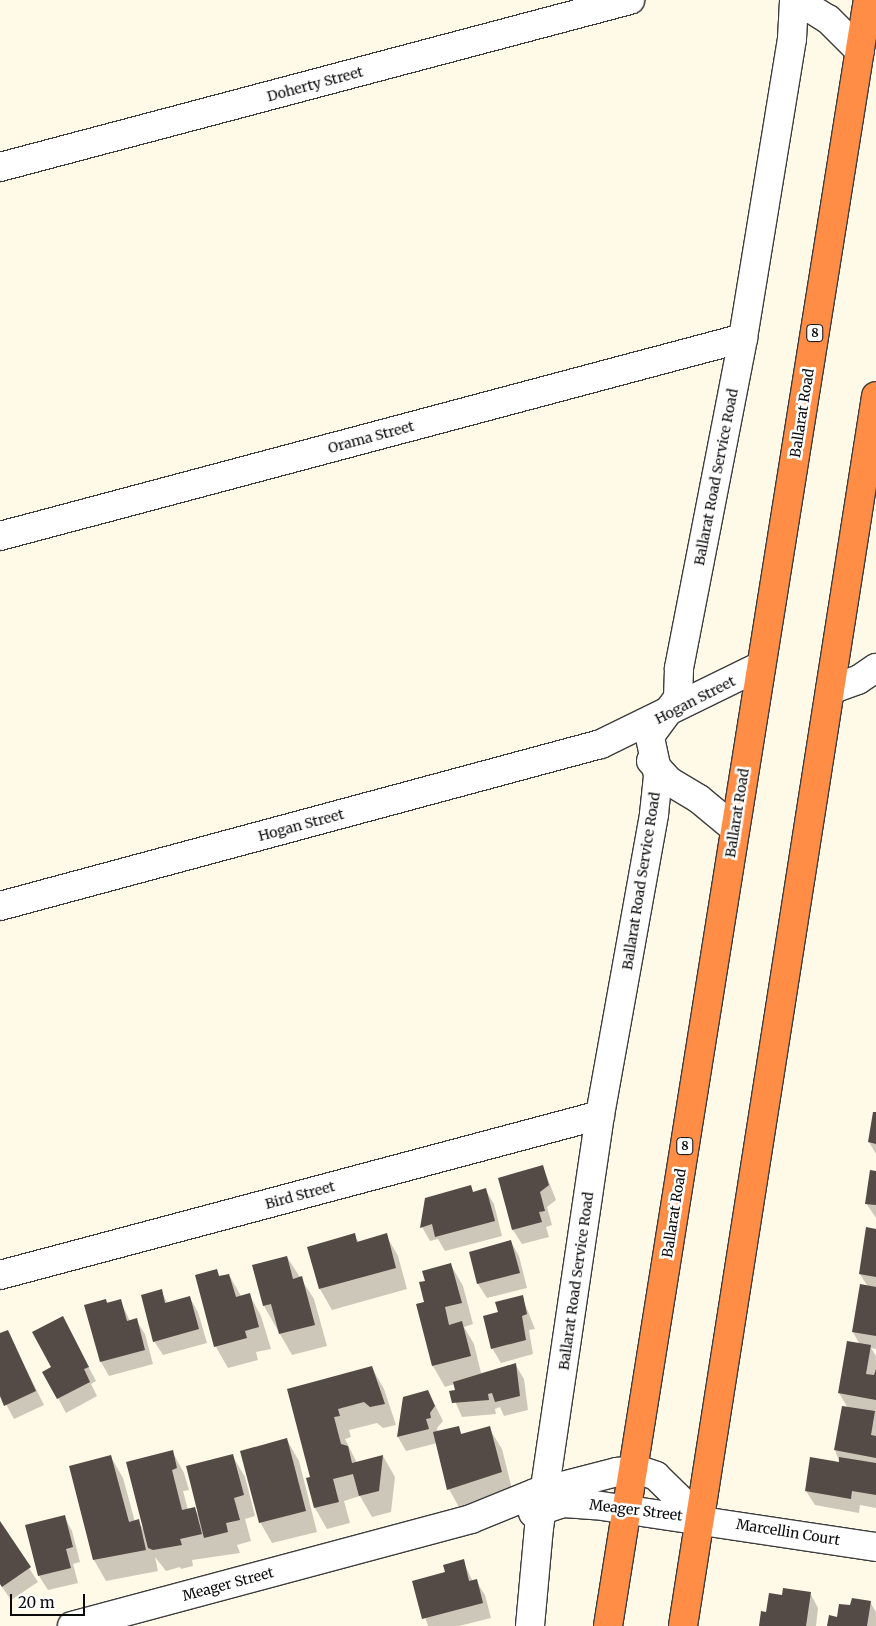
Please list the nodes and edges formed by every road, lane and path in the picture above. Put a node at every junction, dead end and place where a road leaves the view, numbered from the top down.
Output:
1 (630, 0) edge
2 (796, 0) edge
3 (868, 0) edge
4 (860, 51) junction
5 (0, 167) edge
6 (743, 338) junction
7 (876, 396) edge
8 (0, 536) edge
9 (760, 666) junction
10 (876, 668) edge
11 (830, 690) junction
12 (667, 714) junction
13 (601, 744) junction
14 (656, 768) junction
15 (735, 829) junction
16 (0, 906) edge
17 (600, 1115) junction
18 (0, 1275) edge
19 (633, 1470) junction
20 (544, 1500) junction
21 (626, 1510) junction
22 (699, 1518) junction
23 (876, 1546) edge
24 (72, 1626) edge
25 (530, 1626) edge
26 (608, 1626) edge
27 (683, 1626) edge

1 - 5 street, Doherty Street
2 - 4 street
2 - 6 street, Ballarat Road Service Road
3 - 4 highway, Ballarat Road / 8
4 - 9 highway, Ballarat Road / 8
6 - 8 street, Orama Street
6 - 12 street, Ballarat Road Service Road
7 - 11 highway
9 - 12 street, Hogan Street
9 - 15 highway, Ballarat Road / 8
10 - 11 street
11 - 22 highway
12 - 13 street, Hogan Street
12 - 14 street, Ballarat Road Service Road
13 - 14 street, Hogan Street
13 - 16 street, Hogan Street
14 - 15 street, Hogan Street
14 - 17 street, Ballarat Road Service Road
15 - 19 highway, Ballarat Road / 8
17 - 18 street, Bird Street
17 - 20 street, Ballarat Road Service Road
19 - 20 street, Meager Street
19 - 21 highway, Ballarat Road / 8
19 - 22 street, Meager Street
20 - 21 street, Meager Street
20 - 24 street, Meager Street
20 - 25 street, Ballarat Road Service Road
21 - 22 street, Meager Street
21 - 26 highway, Ballarat Road / 8
22 - 23 street, Marcellin Court
22 - 27 highway

